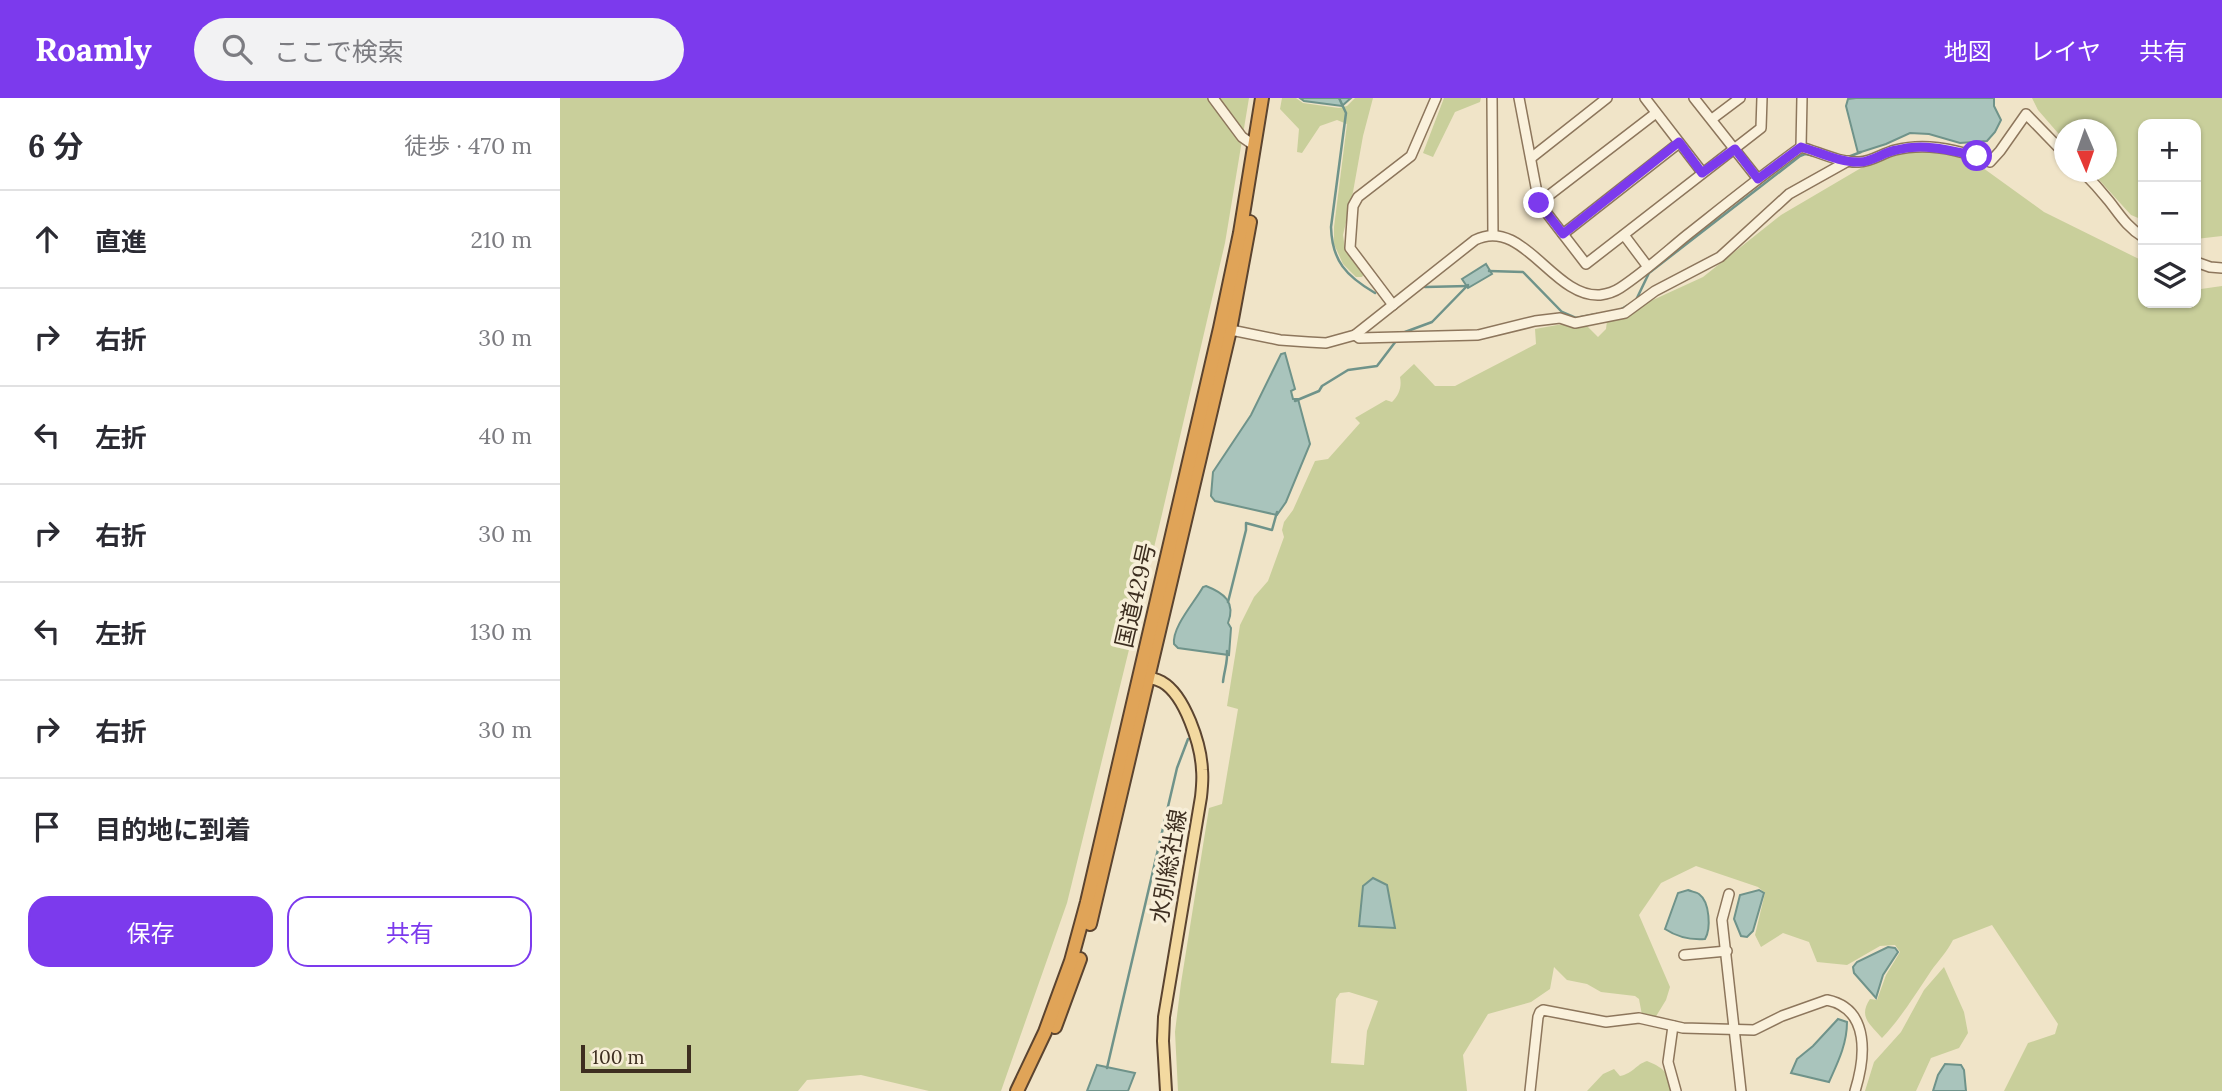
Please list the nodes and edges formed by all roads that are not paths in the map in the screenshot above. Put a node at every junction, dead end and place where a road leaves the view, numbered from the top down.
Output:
1 (1213, 98) edge
2 (1262, 98) edge
3 (1270, 98) edge
4 (1436, 98) edge
5 (1492, 98) edge
6 (1519, 98) edge
7 (1645, 98) edge
8 (1695, 98) edge
9 (1740, 98) edge
10 (1762, 98) edge
11 (1802, 98) edge
12 (1601, 100) edge
13 (1656, 113) junction
14 (1712, 120) junction
15 (1679, 142) junction
16 (2054, 143) edge
17 (1255, 145) junction
18 (1801, 147) junction
19 (1735, 149) junction
20 (1531, 158) junction
21 (1848, 161) junction
22 (1702, 173) junction
23 (1758, 179) junction
24 (2092, 182) edge
25 (1539, 203) junction
26 (2138, 233) edge
27 (1563, 234) junction
28 (1624, 234) junction
29 (1493, 235) junction
30 (2201, 264) edge
31 (1648, 267) junction
32 (2222, 268) edge
33 (1393, 305) junction
34 (1225, 329) junction
35 (1355, 335) junction
36 (1143, 676) junction
37 (1729, 894) dead end
38 (1727, 951) junction
39 (1684, 955) dead end
40 (1673, 1026) junction
41 (1736, 1030) junction
42 (1527, 1090) edge
43 (1017, 1091) edge
44 (1026, 1091) edge
45 (1166, 1091) edge
46 (1676, 1091) edge
47 (1741, 1091) edge
48 (1855, 1091) edge

1 - 17 street
2 - 17 highway, 国道429号
3 - 34 highway, 国道429号
4 - 33 street
5 - 29 street
6 - 20 street
7 - 13 street
8 - 14 street
9 - 14 street
10 - 19 street
11 - 18 street
12 - 20 street
13 - 15 street
13 - 25 street
14 - 19 street
15 - 22 street
15 - 27 street
16 - 21 street
17 - 34 highway, 国道429号
18 - 21 street
18 - 23 street
19 - 22 street
19 - 23 street
20 - 25 street
21 - 35 street
22 - 28 street
23 - 31 street
24 - 26 street
25 - 27 street
27 - 28 street
28 - 31 street
29 - 31 street
29 - 33 street
30 - 32 street
33 - 35 street
34 - 35 street
34 - 36 highway, 国道429号
36 - 43 highway, 国道429号
36 - 44 highway, 国道429号
36 - 45 main road, 水別総社線
37 - 38 street
38 - 39 street
38 - 41 street
40 - 41 street
40 - 42 street
40 - 46 street
41 - 47 street
41 - 48 street

